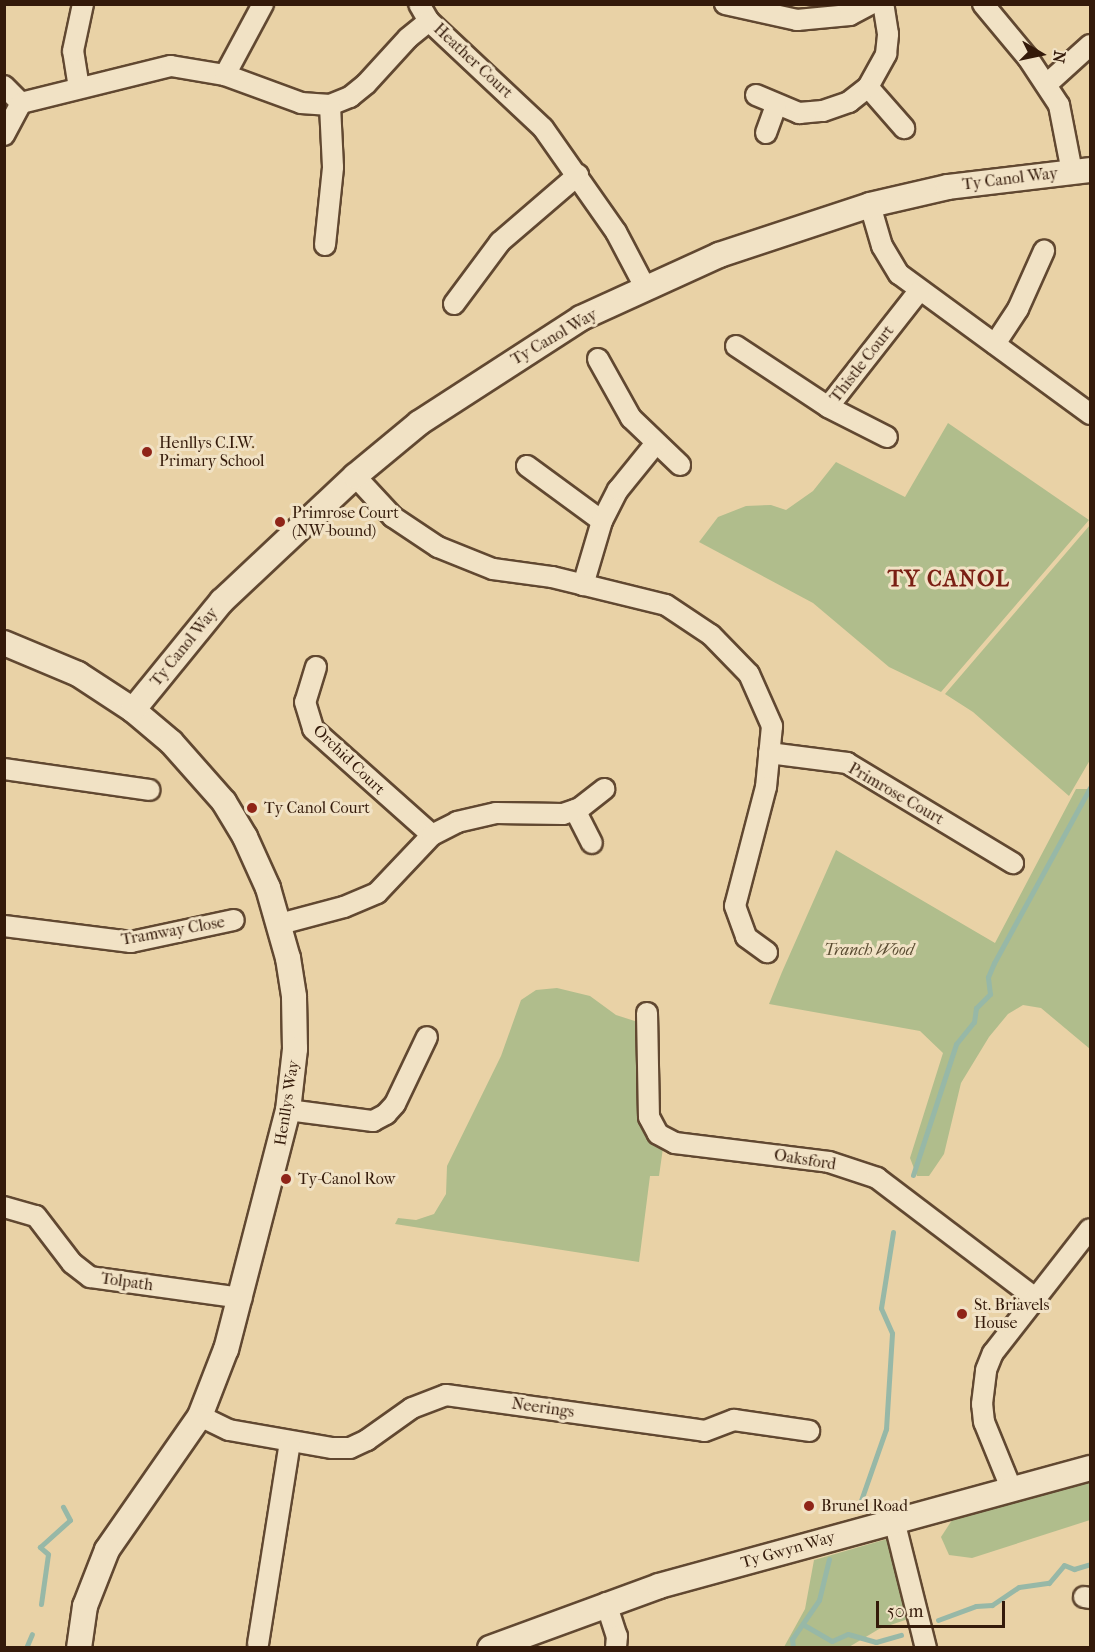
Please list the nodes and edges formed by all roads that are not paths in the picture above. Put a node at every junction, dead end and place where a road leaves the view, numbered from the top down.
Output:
1 (83, 4) edge
2 (262, 4) edge
3 (419, 4) edge
4 (725, 4) edge
5 (871, 4) edge
6 (883, 4) edge
7 (983, 4) edge
8 (429, 21) junction
9 (1090, 45) edge
10 (225, 75) junction
11 (1047, 84) junction
12 (4, 86) edge
13 (868, 87) junction
14 (79, 88) junction
15 (756, 95) dead end
16 (21, 104) junction
17 (330, 105) junction
18 (776, 106) junction
19 (904, 128) dead end
20 (766, 133) dead end
21 (4, 135) edge
22 (1081, 171) edge
23 (578, 175) junction
24 (870, 205) junction
25 (325, 245) dead end
26 (1044, 251) dead end
27 (645, 287) junction
28 (919, 291) junction
29 (454, 304) dead end
30 (995, 344) junction
31 (736, 346) dead end
32 (598, 359) dead end
33 (828, 407) junction
34 (1090, 414) edge
35 (887, 437) dead end
36 (656, 443) junction
37 (680, 465) dead end
38 (527, 466) dead end
39 (355, 476) junction
40 (602, 521) junction
41 (584, 585) junction
42 (4, 643) edge
43 (316, 667) dead end
44 (133, 710) junction
45 (769, 753) junction
46 (4, 769) edge
47 (604, 789) dead end
48 (148, 790) dead end
49 (574, 810) junction
50 (432, 835) junction
51 (592, 843) dead end
52 (1013, 863) dead end
53 (234, 920) dead end
54 (280, 924) junction
55 (4, 926) edge
56 (767, 952) dead end
57 (647, 1013) dead end
58 (427, 1037) dead end
59 (288, 1110) junction
60 (4, 1207) edge
61 (1090, 1229) edge
62 (242, 1298) junction
63 (1035, 1298) junction
64 (200, 1416) junction
65 (809, 1431) dead end
66 (290, 1442) junction
67 (1090, 1468) edge
68 (1011, 1488) junction
69 (894, 1520) junction
70 (606, 1603) junction
71 (258, 1644) dead end
72 (79, 1647) edge
73 (490, 1647) edge
74 (616, 1647) edge
75 (926, 1647) edge

1 - 14 street
2 - 10 street
3 - 8 street
4 - 5 street
6 - 13 street
7 - 11 street
8 - 17 street, Heather Court
8 - 23 street, Heather Court
9 - 11 street
10 - 14 street
10 - 17 street
11 - 22 street
12 - 16 street
13 - 18 street
13 - 19 street
14 - 16 street
15 - 18 street
16 - 21 street
17 - 25 street
18 - 20 street
22 - 24 street, Ty Canol Way
23 - 27 street, Heather Court
23 - 29 street
24 - 27 street, Ty Canol Way
24 - 28 street
26 - 30 street
27 - 39 street, Ty Canol Way
28 - 30 street
28 - 33 street, Thistle Court
30 - 34 street
31 - 33 street, Thistle Court
32 - 36 street
33 - 35 street
36 - 37 street
36 - 40 street
38 - 40 street
39 - 41 street
39 - 44 street, Ty Canol Way
40 - 41 street
41 - 45 street
42 - 44 street, Henllys Way
43 - 50 street, Orchid Court
44 - 54 street, Henllys Way
45 - 52 street, Primrose Court
45 - 56 street
46 - 48 street
47 - 49 street
49 - 50 street
49 - 51 street
50 - 54 street
53 - 55 street, Tramway Close
54 - 59 street, Henllys Way
57 - 63 street, Oaksford
58 - 59 street
59 - 62 street, Henllys Way
60 - 62 street, Tolpath
61 - 63 street
62 - 64 street, Henllys Way
63 - 68 street
64 - 66 street, Neerings
64 - 72 street, Henllys Way
65 - 66 street, Neerings
66 - 71 street
67 - 68 street, Ty Gwyn Way
68 - 69 street, Ty Gwyn Way
69 - 70 street, Ty Gwyn Way
69 - 75 street
70 - 73 street, Ty Gwyn Way
70 - 74 street

